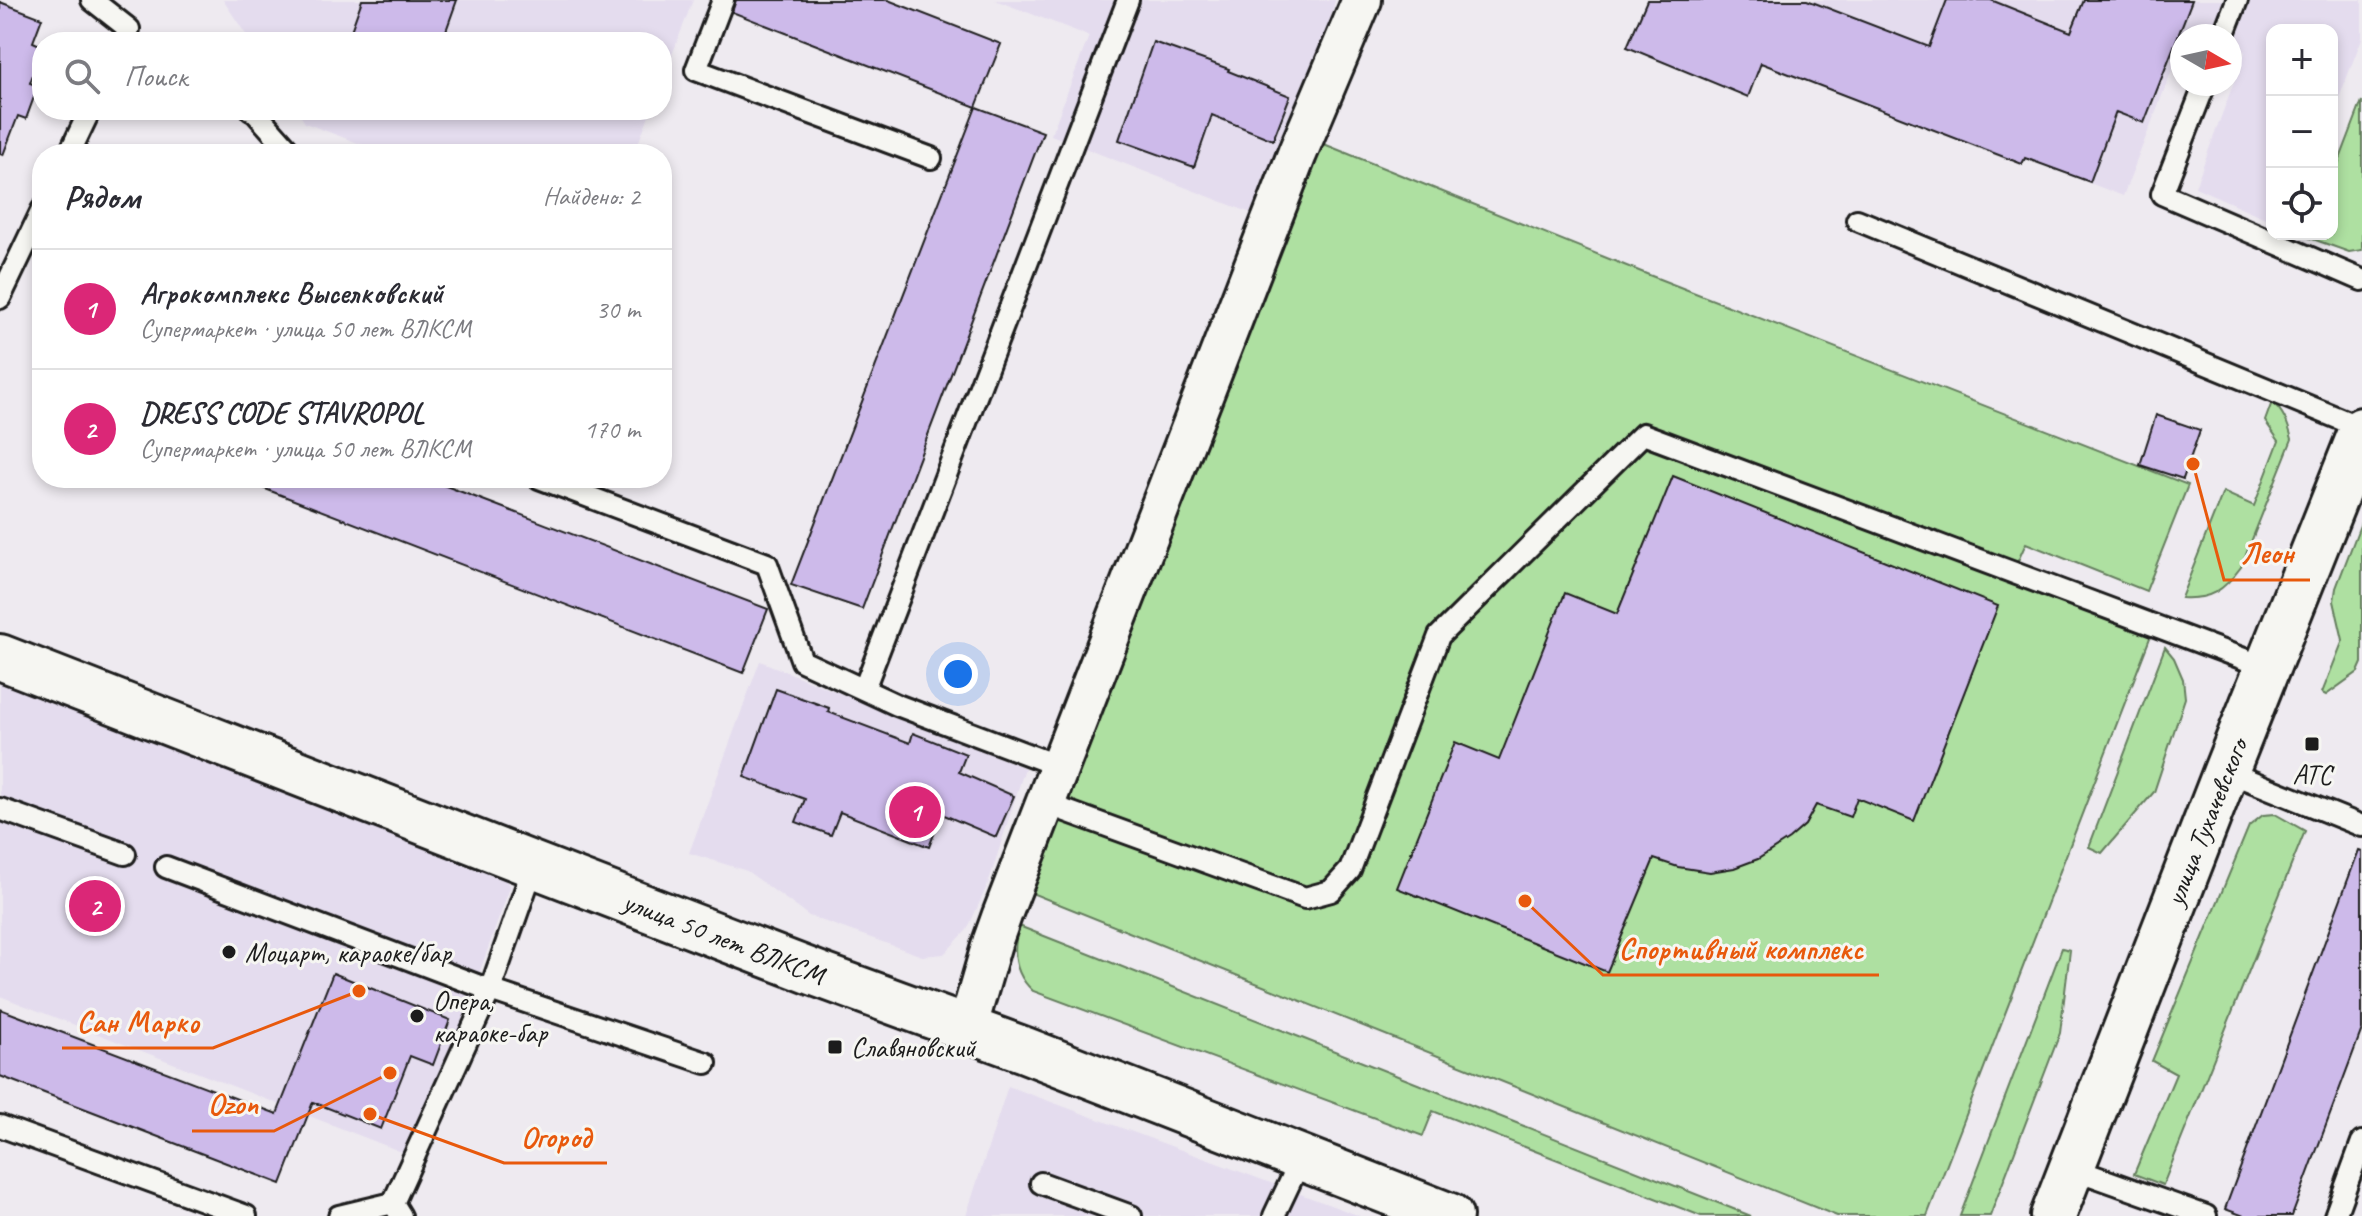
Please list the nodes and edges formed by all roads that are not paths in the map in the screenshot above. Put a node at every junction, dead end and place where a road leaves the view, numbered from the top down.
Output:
1 (92, 0) edge
2 (723, 0) edge
3 (1128, 0) edge
4 (1362, 0) edge
5 (2237, 0) edge
6 (2228, 24) edge
7 (128, 32) edge
8 (2200, 96) edge
9 (85, 120) edge
10 (262, 120) edge
11 (74, 144) edge
12 (284, 144) edge
13 (931, 158) dead end
14 (1857, 220) dead end
15 (32, 226) edge
16 (8, 263) edge
17 (2362, 280) edge
18 (0, 298) edge
19 (2362, 429) edge
20 (566, 488) edge
21 (0, 657) edge
22 (2268, 668) junction
23 (864, 689) junction
24 (1061, 767) junction
25 (2226, 771) junction
26 (1047, 804) junction
27 (0, 809) edge
28 (2362, 826) edge
29 (125, 854) dead end
30 (534, 865) junction
31 (166, 867) dead end
32 (490, 990) junction
33 (967, 1029) junction
34 (706, 1063) dead end
35 (0, 1126) edge
36 (2362, 1142) edge
37 (1301, 1159) junction
38 (2071, 1168) junction
39 (1041, 1183) dead end
40 (397, 1210) edge
41 (246, 1216) edge
42 (339, 1216) edge
43 (1131, 1216) edge
44 (1274, 1216) edge
45 (1450, 1216) edge
46 (2053, 1216) edge
47 (2206, 1216) edge
48 (2335, 1216) edge

1 - 7 lane
2 - 13 lane
3 - 23 lane
4 - 24 street
5 - 6 lane
8 - 17 lane
9 - 11 lane
10 - 12 lane
14 - 19 lane
15 - 16 lane
16 - 18 lane
19 - 22 street, улица Тухачевского
20 - 23 lane
21 - 30 street, улица 50 лет ВЛКСМ
22 - 25 street, улица Тухачевского
22 - 26 lane
23 - 24 lane
24 - 26 street
25 - 28 lane
25 - 38 street, улица Тухачевского
26 - 33 street
27 - 29 lane
30 - 32 lane
30 - 33 street, улица 50 лет ВЛКСМ
31 - 32 lane
32 - 34 lane
32 - 40 lane
33 - 37 street, улица 50 лет ВЛКСМ
35 - 41 lane
36 - 48 lane
37 - 44 lane
37 - 45 street, улица 50 лет ВЛКСМ
38 - 46 street, улица Тухачевского
38 - 47 lane
39 - 43 lane
40 - 42 lane

